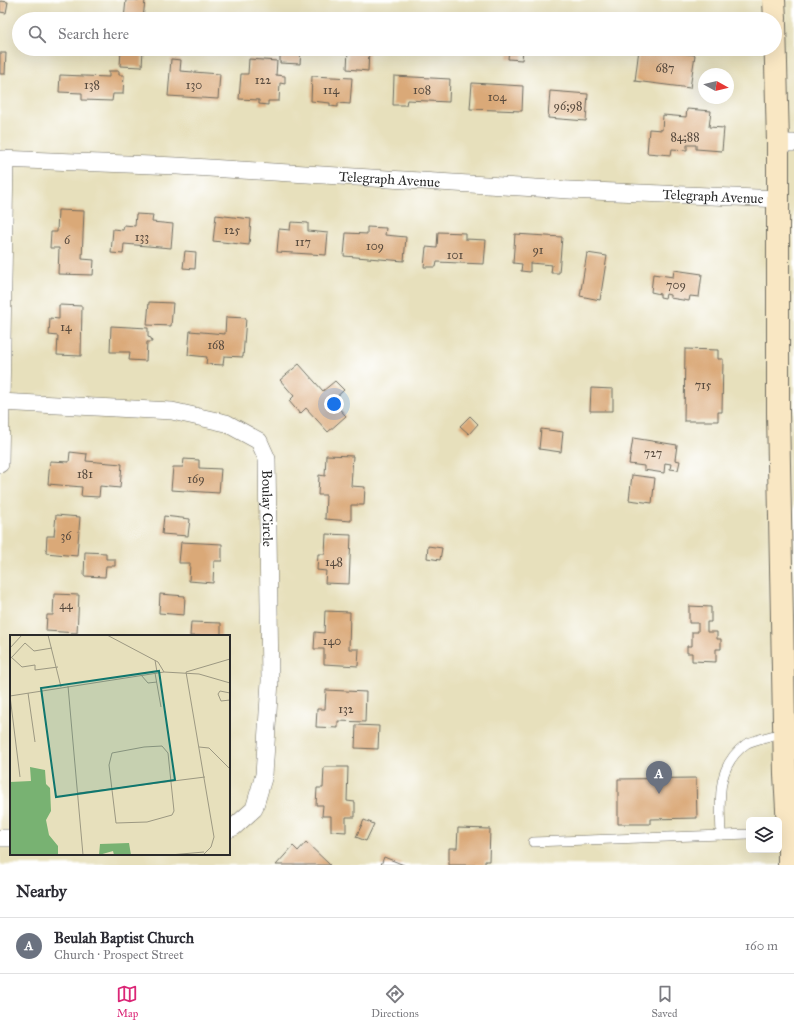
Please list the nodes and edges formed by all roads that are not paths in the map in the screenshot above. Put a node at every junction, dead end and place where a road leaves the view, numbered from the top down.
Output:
1 (774, 0) edge
2 (775, 12) edge
3 (778, 56) edge
4 (786, 143) edge
5 (2, 159) edge
6 (779, 199) junction
7 (0, 402) edge
8 (0, 464) edge
9 (785, 732) junction
10 (230, 829) edge
11 (746, 834) edge
12 (721, 835) junction
13 (533, 842) dead end
14 (788, 844) edge

1 - 2 main road
3 - 4 main road
4 - 6 main road
5 - 6 street, Telegraph Avenue
5 - 7 street
6 - 9 main road
7 - 8 street
7 - 10 street, Boulay Circle
9 - 12 lane
9 - 14 main road
11 - 12 lane
12 - 13 lane

